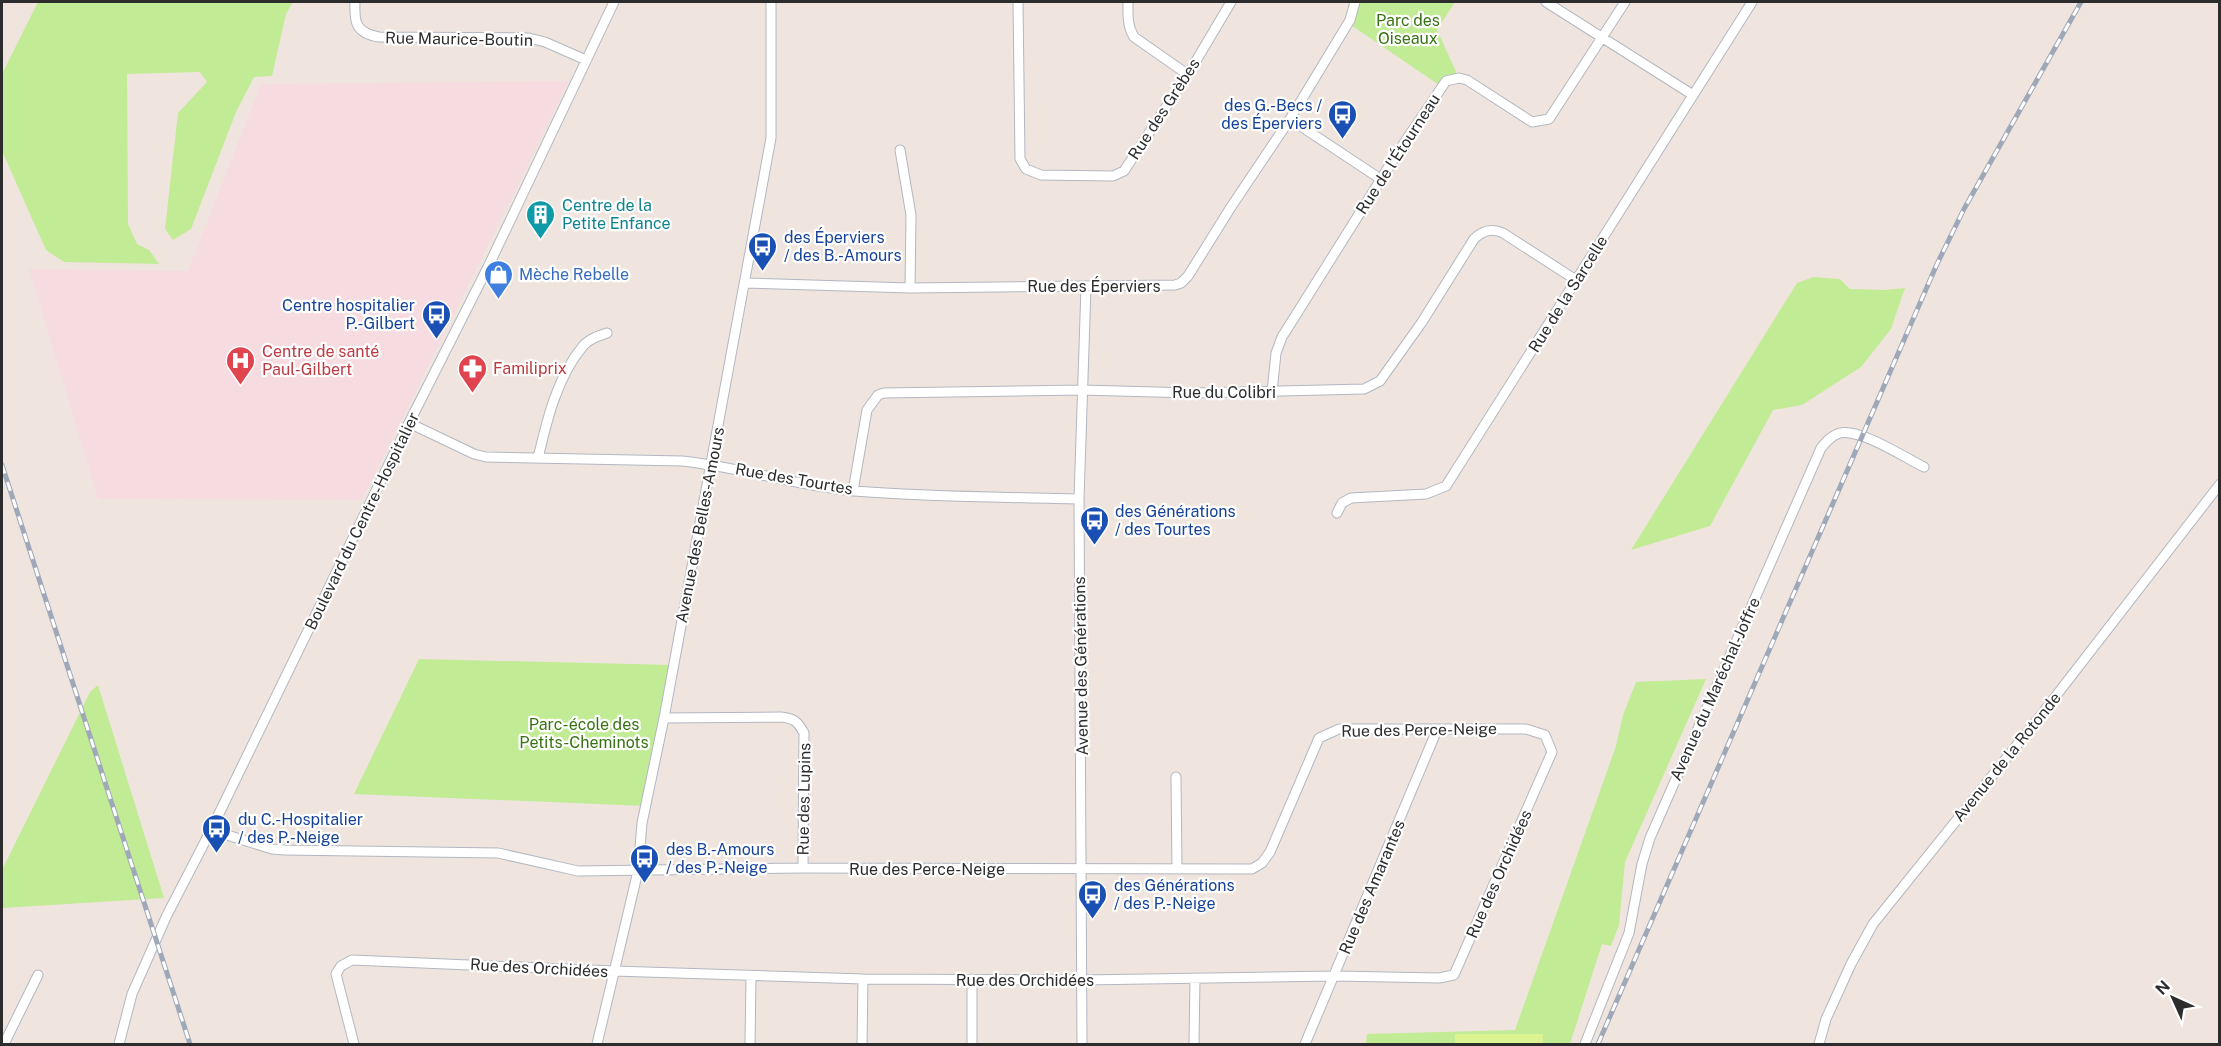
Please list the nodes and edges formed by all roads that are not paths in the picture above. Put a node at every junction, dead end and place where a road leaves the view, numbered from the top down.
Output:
1 (355, 2) edge
2 (614, 2) edge
3 (771, 2) edge
4 (1018, 2) edge
5 (1128, 2) edge
6 (1231, 2) edge
7 (1355, 2) edge
8 (1546, 2) edge
9 (1625, 2) edge
10 (1752, 2) edge
11 (1602, 37) junction
12 (586, 60) junction
13 (1187, 74) junction
14 (1693, 95) junction
15 (1290, 119) junction
16 (900, 150) dead end
17 (1382, 180) junction
18 (1576, 280) junction
19 (746, 283) junction
20 (1086, 287) junction
21 (910, 288) junction
22 (607, 333) dead end
23 (1082, 390) junction
24 (1272, 392) junction
25 (409, 423) junction
26 (538, 458) junction
27 (711, 464) junction
28 (1924, 467) dead end
29 (2220, 484) edge
30 (853, 490) junction
31 (1079, 499) junction
32 (1337, 513) dead end
33 (664, 718) junction
34 (1437, 730) junction
35 (1552, 752) joint
36 (1176, 777) dead end
37 (211, 830) junction
38 (803, 868) junction
39 (1083, 869) junction
40 (1177, 869) junction
41 (638, 871) junction
42 (614, 971) junction
43 (38, 975) dead end
44 (751, 975) junction
45 (1335, 976) junction
46 (1195, 978) junction
47 (863, 979) junction
48 (972, 979) junction
49 (1083, 980) junction
50 (4, 1044) edge
51 (119, 1044) edge
52 (354, 1044) edge
53 (597, 1044) edge
54 (750, 1044) edge
55 (862, 1044) edge
56 (972, 1044) edge
57 (1082, 1044) edge
58 (1194, 1044) edge
59 (1305, 1044) edge
60 (1585, 1044) edge
61 (1819, 1044) edge

1 - 12 street, Rue Maurice-Boutin
2 - 12 street, Boulevard du Centre-Hospitalier
3 - 19 street, Avenue des Belles-Amours
4 - 13 street, Rue des Grèbes
5 - 13 street
6 - 13 street, Rue des Grèbes
7 - 15 street, Rue des Éperviers
8 - 11 street
9 - 11 street, Rue de l'Étourneau
10 - 14 street, Rue de la Sarcelle
11 - 14 street
11 - 17 street, Rue de l'Étourneau
12 - 25 street, Boulevard du Centre-Hospitalier
14 - 18 street, Rue de la Sarcelle
15 - 17 street
15 - 20 street, Rue des Éperviers
16 - 21 street
17 - 24 street, Rue de l'Étourneau
18 - 24 street, Rue du Colibri
18 - 32 street, Rue de la Sarcelle
19 - 21 street, Rue des Éperviers
19 - 27 street, Avenue des Belles-Amours
20 - 21 street, Rue des Éperviers
20 - 23 street, Avenue des Générations
22 - 26 street
23 - 24 street, Rue du Colibri
23 - 30 street, Rue du Colibri
23 - 31 street, Avenue des Générations
25 - 26 street, Rue des Tourtes
25 - 37 street, Boulevard du Centre-Hospitalier
26 - 27 street, Rue des Tourtes
27 - 30 street, Rue des Tourtes
27 - 33 street, Avenue des Belles-Amours
28 - 60 street, Avenue du Maréchal-Joffre
29 - 61 street, Avenue de la Rotonde
30 - 31 street, Rue des Tourtes
31 - 39 street, Avenue des Générations
33 - 38 street, Rue des Lupins
33 - 41 street, Avenue des Belles-Amours
34 - 35 street, Rue des Perce-Neige
34 - 40 street, Rue des Perce-Neige
34 - 45 street, Rue des Amarantes
35 - 45 street, Rue des Orchidées
36 - 40 street
37 - 41 street, Rue des Perce-Neige
37 - 51 street, Boulevard du Centre-Hospitalier
38 - 39 street, Rue des Perce-Neige
38 - 41 street, Rue des Perce-Neige
39 - 40 street, Rue des Perce-Neige
39 - 49 street, Avenue des Générations
41 - 42 street, Avenue des Belles-Amours
42 - 44 street, Rue des Orchidées
42 - 52 street, Rue des Orchidées
42 - 53 street, Avenue des Belles-Amours
43 - 50 street
44 - 47 street, Rue des Orchidées
44 - 54 street
45 - 46 street, Rue des Orchidées
45 - 59 street, Rue des Amarantes
46 - 49 street, Rue des Orchidées
46 - 58 street
47 - 48 street, Rue des Orchidées
47 - 55 street
48 - 49 street, Rue des Orchidées
48 - 56 street
49 - 57 street, Avenue des Générations

